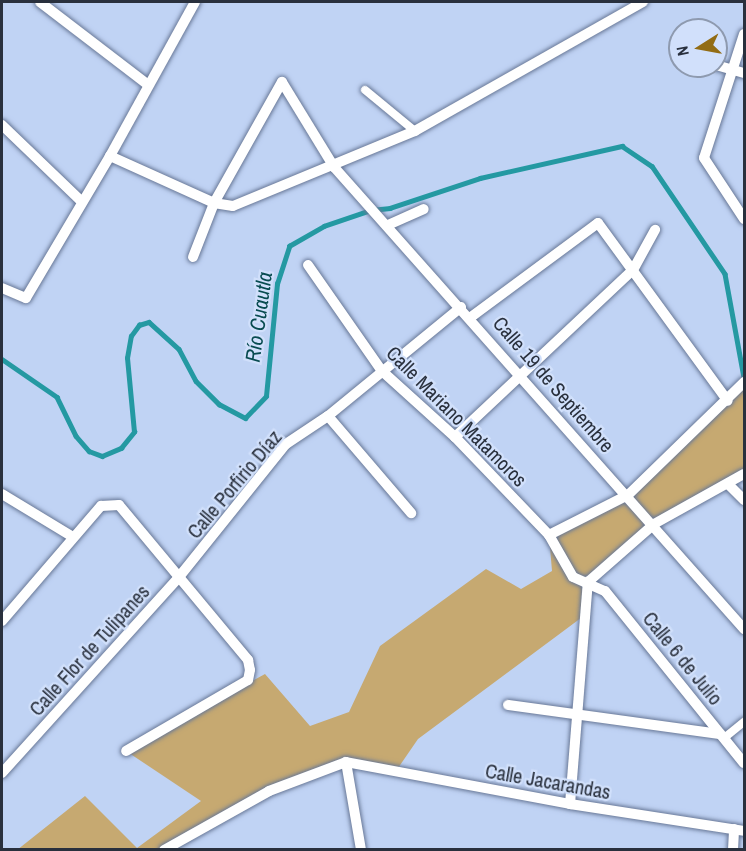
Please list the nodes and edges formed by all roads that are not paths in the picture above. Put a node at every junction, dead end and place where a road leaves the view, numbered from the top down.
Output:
1 (40, 2) edge
2 (195, 2) edge
3 (643, 2) edge
4 (744, 34) edge
5 (740, 72) edge
6 (148, 85) junction
7 (365, 90) dead end
8 (2, 125) edge
9 (415, 130) junction
10 (110, 156) junction
11 (334, 167) junction
12 (82, 202) junction
13 (214, 204) junction
14 (424, 209) dead end
15 (744, 219) edge
16 (388, 225) junction
17 (655, 230) dead end
18 (193, 257) dead end
19 (308, 265) dead end
20 (633, 270) junction
21 (2, 288) edge
22 (461, 307) junction
23 (471, 317) junction
24 (382, 371) junction
25 (523, 376) junction
26 (744, 382) edge
27 (728, 401) junction
28 (328, 416) junction
29 (455, 437) junction
30 (744, 474) edge
31 (728, 484) junction
32 (2, 494) edge
33 (628, 495) junction
34 (744, 500) edge
35 (411, 513) dead end
36 (654, 524) junction
37 (549, 535) junction
38 (73, 537) junction
39 (179, 577) junction
40 (588, 582) junction
41 (2, 621) edge
42 (744, 628) edge
43 (508, 705) dead end
44 (576, 716) junction
45 (744, 722) edge
46 (722, 736) junction
47 (126, 751) dead end
48 (346, 762) junction
49 (744, 763) edge
50 (2, 773) edge
51 (570, 804) junction
52 (739, 830) edge
53 (164, 849) edge
54 (361, 849) edge
55 (733, 849) edge

1 - 6 street
2 - 6 street
3 - 9 street
4 - 5 street
5 - 15 street
6 - 10 street
7 - 9 street
8 - 12 street
9 - 11 street
10 - 12 street
10 - 13 street
11 - 13 street
11 - 13 street, Calle 19 de Septiembre
11 - 16 street, Calle 19 de Septiembre
12 - 21 street
13 - 18 street
14 - 16 street
16 - 22 street, Calle 19 de Septiembre
17 - 20 street
19 - 24 street, Calle Mariano Matamoros
20 - 23 street
20 - 25 street
20 - 27 street
22 - 23 street, Calle 19 de Septiembre
22 - 24 street, Calle Porfirio Díaz
23 - 25 street, Calle 19 de Septiembre
24 - 28 street, Calle Porfirio Díaz
24 - 29 street, Calle Mariano Matamoros
25 - 29 street
25 - 33 street, Calle 19 de Septiembre
26 - 27 street
27 - 33 street
28 - 35 street
28 - 39 street, Calle Porfirio Díaz
29 - 37 street, Calle Mariano Matamoros
30 - 31 street
31 - 34 street
31 - 36 street
32 - 38 street
33 - 36 street, Calle 19 de Septiembre
33 - 37 street
36 - 40 street
36 - 42 street, Calle 19 de Septiembre
37 - 40 street, Calle Mariano Matamoros
38 - 39 street
38 - 41 street
39 - 47 street
39 - 50 street, Calle Flor de Tulipanes
40 - 44 street
40 - 46 street, Calle 6 de Julio
43 - 44 street
44 - 46 street
44 - 51 street
45 - 46 street
46 - 49 street, Calle 6 de Julio
48 - 51 street, Calle Jacarandas
48 - 53 street
48 - 54 street
51 - 52 street, Calle Jacarandas
52 - 55 street

